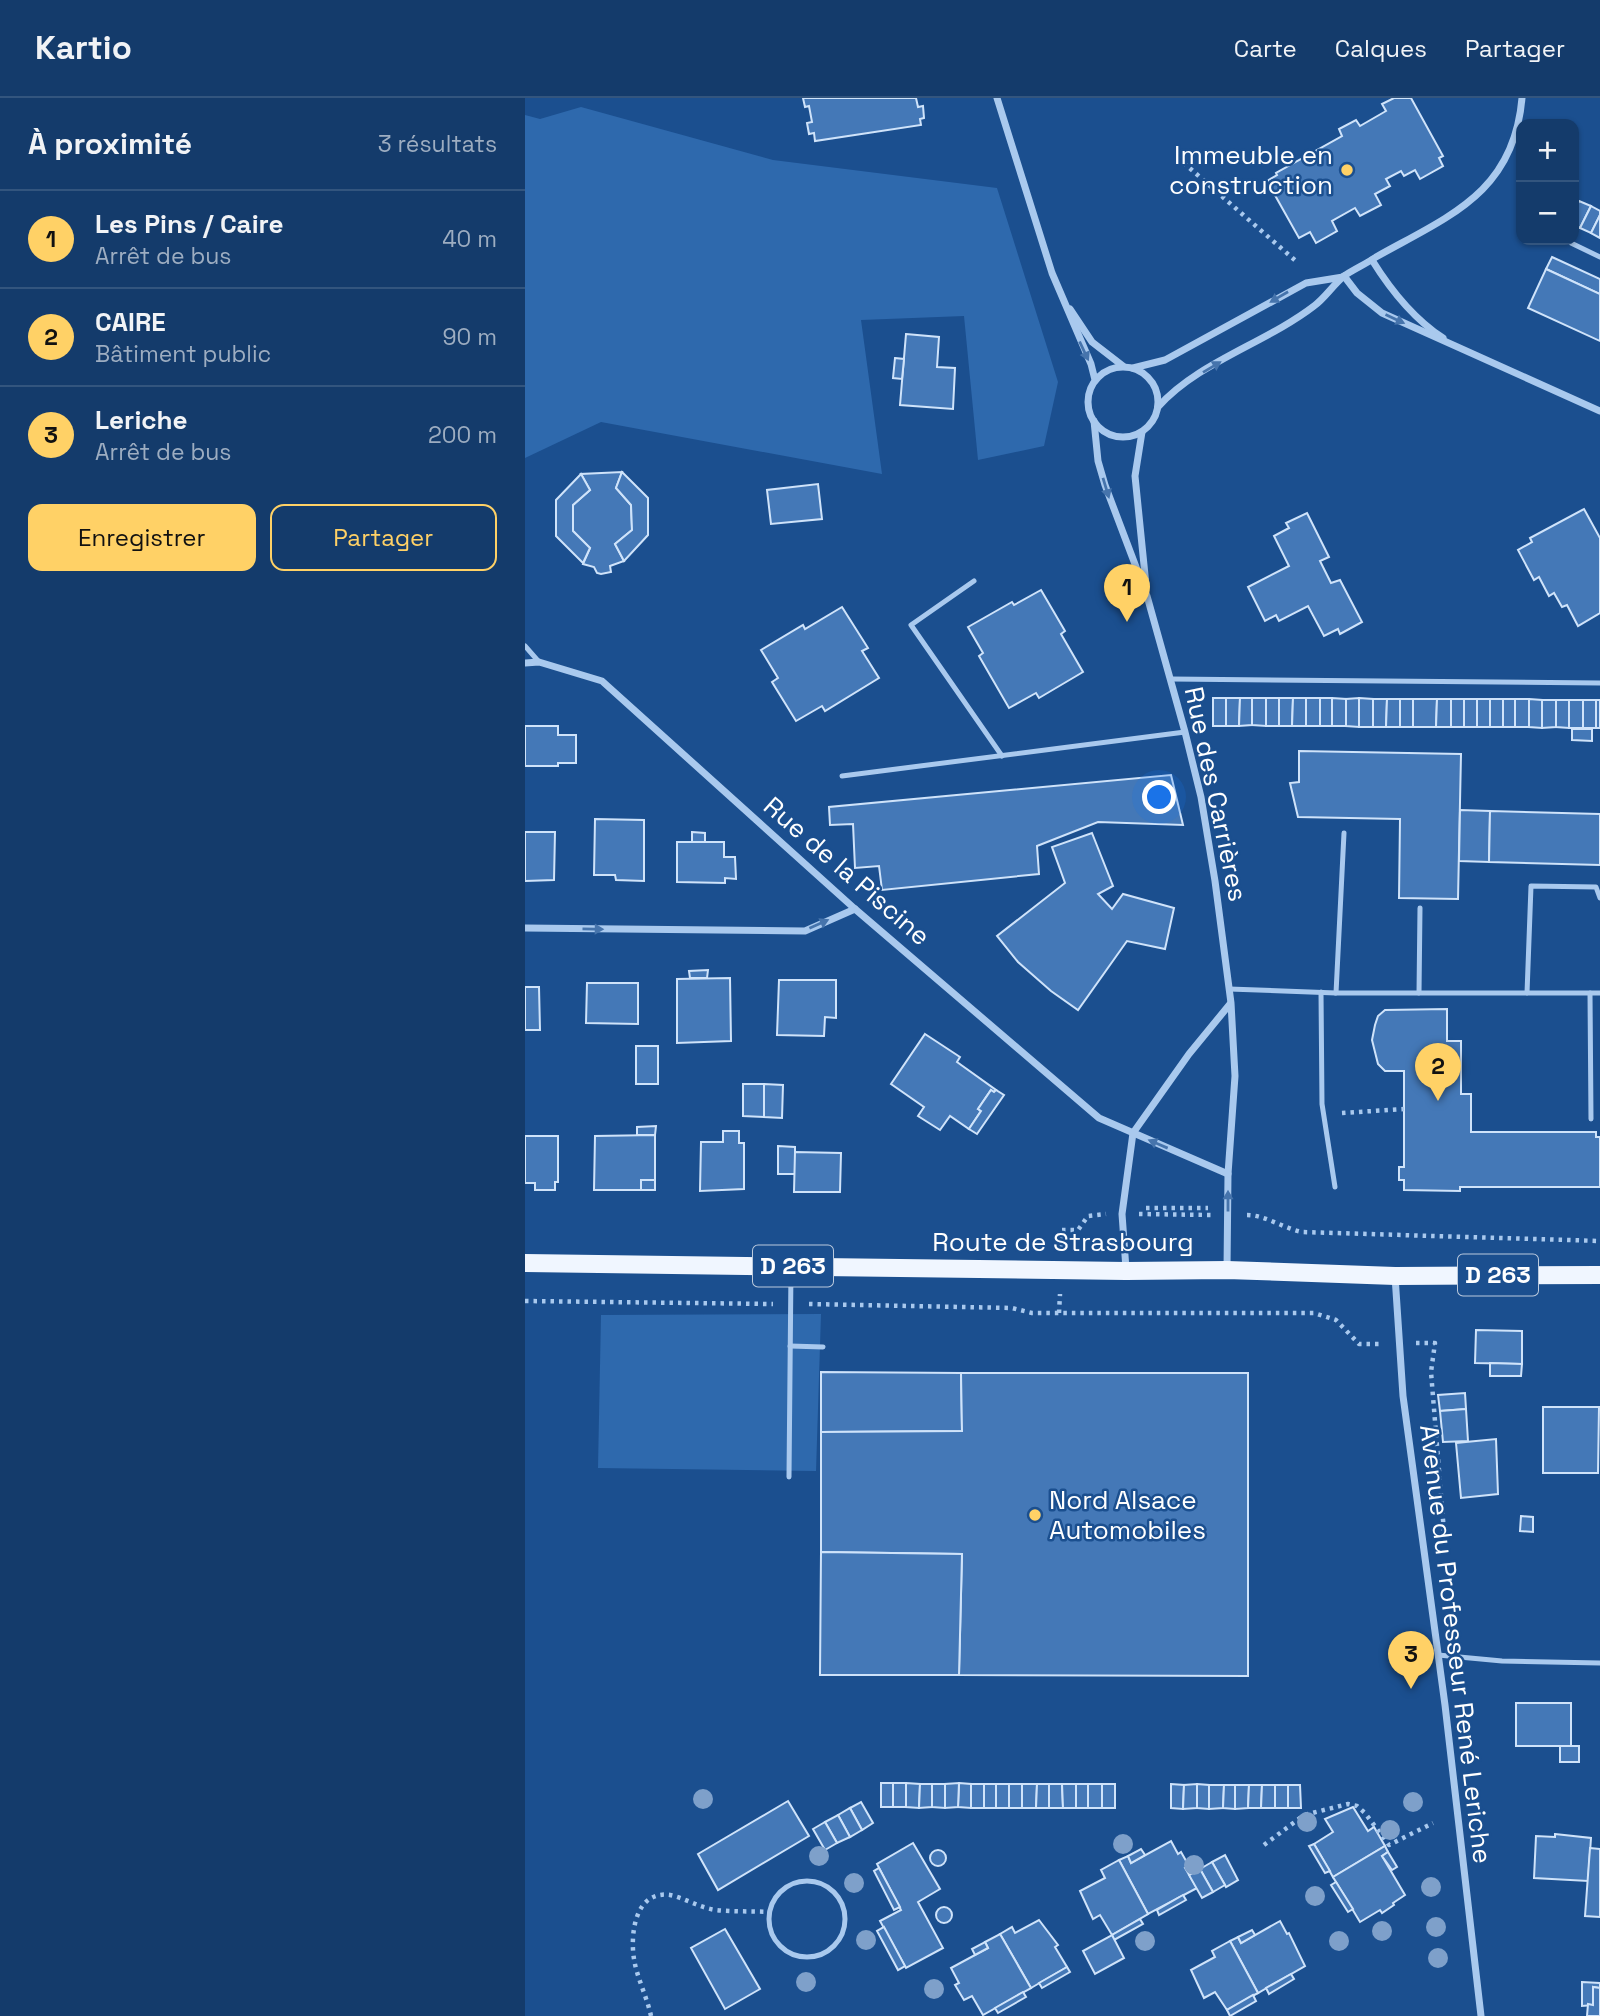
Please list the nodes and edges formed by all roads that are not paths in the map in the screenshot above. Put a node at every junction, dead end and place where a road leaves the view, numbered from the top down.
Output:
1 (997, 98) edge
2 (1522, 98) edge
3 (1575, 245) edge
4 (1600, 257) edge
5 (1372, 260) junction
6 (1344, 276) junction
7 (1053, 277) junction
8 (1461, 350) junction
9 (1123, 366) junction
10 (1133, 368) junction
11 (1095, 380) junction
12 (1158, 407) junction
13 (1600, 411) edge
14 (1094, 421) junction
15 (1142, 432) junction
16 (974, 581) dead end
17 (1147, 596) junction
18 (525, 646) edge
19 (539, 662) junction
20 (525, 663) edge
21 (1171, 679) junction
22 (1600, 683) edge
23 (1185, 732) junction
24 (1002, 756) junction
25 (842, 776) dead end
26 (1344, 833) dead end
27 (1600, 898) edge
28 (1420, 908) dead end
29 (855, 909) junction
30 (525, 928) edge
31 (1229, 989) junction
32 (1321, 992) junction
33 (1336, 993) junction
34 (1419, 993) junction
35 (1527, 993) junction
36 (1590, 993) junction
37 (1600, 993) edge
38 (1231, 1003) junction
39 (1591, 1119) dead end
40 (1133, 1133) junction
41 (1228, 1174) junction
42 (1335, 1187) dead end
43 (525, 1263) edge
44 (791, 1266) junction
45 (1227, 1270) junction
46 (1126, 1271) junction
47 (1600, 1275) edge
48 (1395, 1276) junction
49 (790, 1346) junction
50 (823, 1347) dead end
51 (789, 1476) dead end
52 (1438, 1655) junction
53 (1600, 1663) edge
54 (770, 1912) joint
55 (1481, 2016) edge

1 - 7 street
2 - 5 street
3 - 4 lane
5 - 6 street
5 - 8 street
6 -> 8 street
6 -> 10 street
12 -> 6 street
7 - 9 street
7 -> 11 street
8 - 13 street
9 - 10 street
9 - 11 street
10 - 12 street
11 - 14 street
12 - 15 street
14 - 15 street
14 -> 17 street, Rue des Carrières
15 - 17 street, Rue des Carrières
16 - 24 lane
17 - 21 street, Rue des Carrières
18 - 19 lane
19 - 20 street, Rue de la Piscine
19 - 29 street, Rue de la Piscine
21 - 22 lane
21 - 23 street, Rue des Carrières
23 - 24 lane
23 - 31 street, Rue des Carrières
24 - 25 lane
26 - 33 lane
27 - 35 lane
28 - 34 lane
30 -> 29 street
29 - 40 street, Rue de la Piscine
31 - 32 lane
31 - 38 street, Rue des Carrières
32 - 33 lane
32 - 42 lane
33 - 34 lane
34 - 35 lane
35 - 36 lane
36 - 37 lane
36 - 39 lane
38 - 40 street
38 - 41 street, Rue des Carrières
41 -> 40 street, Rue de la Piscine
40 - 46 street
45 -> 41 street, Rue des Carrières
43 - 44 main road, Route de Strasbourg / D 263
44 - 46 main road, Route de Strasbourg / D 263
44 - 49 lane
45 - 46 main road, Route de Strasbourg / D 263
45 - 48 main road, Route de Strasbourg / D 263
47 - 48 main road, Route de Strasbourg / D 263
48 - 52 street, Avenue du Professeur René Leriche
49 - 50 lane
49 - 51 lane
52 - 53 lane
52 - 55 street, Avenue du Professeur René Leriche
54 - 54 lane

